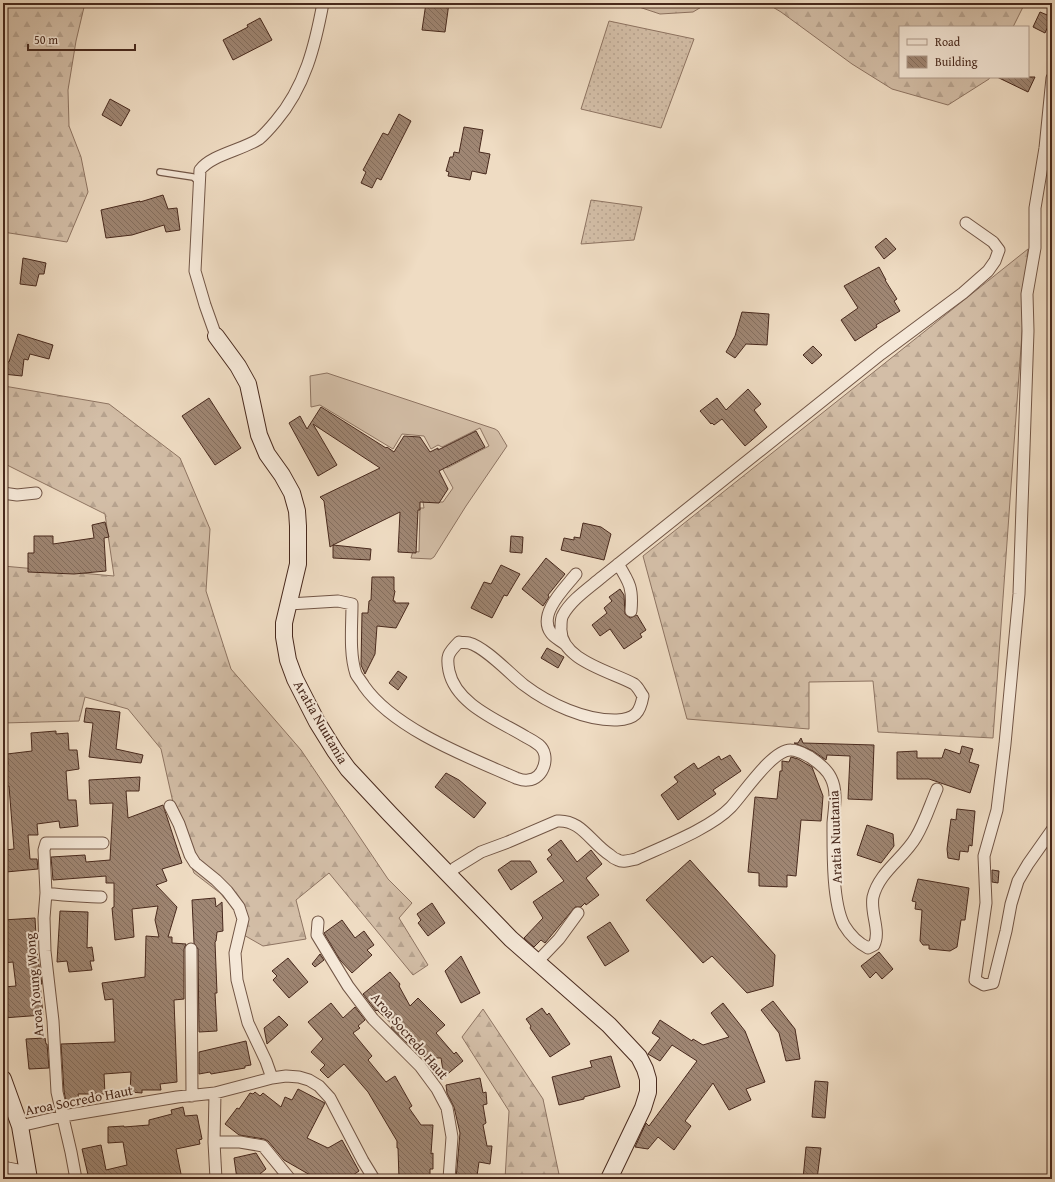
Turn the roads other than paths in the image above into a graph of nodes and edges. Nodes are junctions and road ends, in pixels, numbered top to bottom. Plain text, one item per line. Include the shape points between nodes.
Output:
1 (323, 3) edge
2 (1052, 78) edge
3 (160, 172) dead end
4 (199, 182) junction
5 (966, 223) dead end
6 (216, 336) joint
7 (3, 493) edge
8 (36, 493) dead end
9 (618, 564) junction
10 (576, 574) dead end
11 (289, 604) junction
12 (632, 611) dead end
13 (566, 645) junction
14 (937, 789) dead end
15 (170, 806) dead end
16 (1052, 830) edge
17 (103, 843) dead end
18 (448, 875) junction
19 (46, 893) junction
20 (101, 897) dead end
21 (578, 913) dead end
22 (318, 922) dead end
23 (191, 948) dead end
24 (538, 962) junction
25 (272, 1078) junction
26 (3, 1079) edge
27 (215, 1093) junction
28 (192, 1096) junction
29 (63, 1116) junction
30 (20, 1126) junction
31 (214, 1142) junction
32 (3, 1167) edge
33 (28, 1176) edge
34 (76, 1179) edge
35 (216, 1179) edge
36 (290, 1179) edge
37 (374, 1179) edge
38 (449, 1179) edge
39 (609, 1179) edge

1 - 4 street via 313,52 293,98 269,130 259,138 204,165 200,170
2 - 16 street via 1045,148 1035,208 1035,248 1028,294 1019,594 1012,679 997,810 984,856 986,903 975,980 984,985 993,983 1010,904 1018,882
3 - 4 lane via 193,177
4 - 6 street via 195,271
5 - 9 street via 994,242 999,250 988,271
6 - 11 street, Aratia Nuutania via 248,384 259,435 267,454 292,493 297,511 298,564
7 - 8 street
9 - 12 street via 631,587
9 - 13 street via 573,602 562,616 561,632
10 - 13 street via 550,609 548,617 551,633
11 - 13 street via 338,601 352,604 353,658 356,675 371,696 394,716 432,738 516,778 527,780 536,778 543,771 546,759 540,746 479,710 458,693 450,676 447,661 450,652 460,642 469,643 484,651 526,686 553,704 608,720 626,719 635,715 641,707 643,696 635,685 588,664
11 - 18 street, Aratia Nuutania via 284,623 286,652 295,679 317,722 348,769
14 - 18 street, Aratia Nuutania via 917,836 879,884 873,902 877,939 874,945 868,948 858,943 844,925 839,907 834,860 835,791 831,778 824,767 796,750 787,749 766,764 721,816 636,859 618,860 596,844 578,824 557,820 481,852
15 - 25 street via 195,863 227,891 244,919 235,953 237,980 248,1024
17 - 19 street, Aroa Young Wong via 46,843
18 - 24 street, Aratia Nuutania via 511,939
19 - 20 street
19 - 29 street, Aroa Young Wong via 45,951 53,1021 57,1092
21 - 24 street
22 - 38 street, Aroa Socredo Haut via 317,935 348,986 373,1019 420,1066 447,1108 452,1137
23 - 28 street
24 - 39 street, Aratia Nuutania via 609,1025 639,1057 645,1069 648,1092 643,1108
25 - 27 street, Aroa Socredo Haut
25 - 37 street, Aroa Socredo Haut via 299,1077 319,1086 330,1098
26 - 30 street
27 - 28 street, Aroa Socredo Haut
27 - 31 street
28 - 29 street, Aroa Socredo Haut
29 - 30 street, Aroa Socredo Haut
29 - 34 street, Aroa Young Wong
30 - 33 street
31 - 35 street
31 - 36 street via 240,1142 263,1146
32 - 33 street

